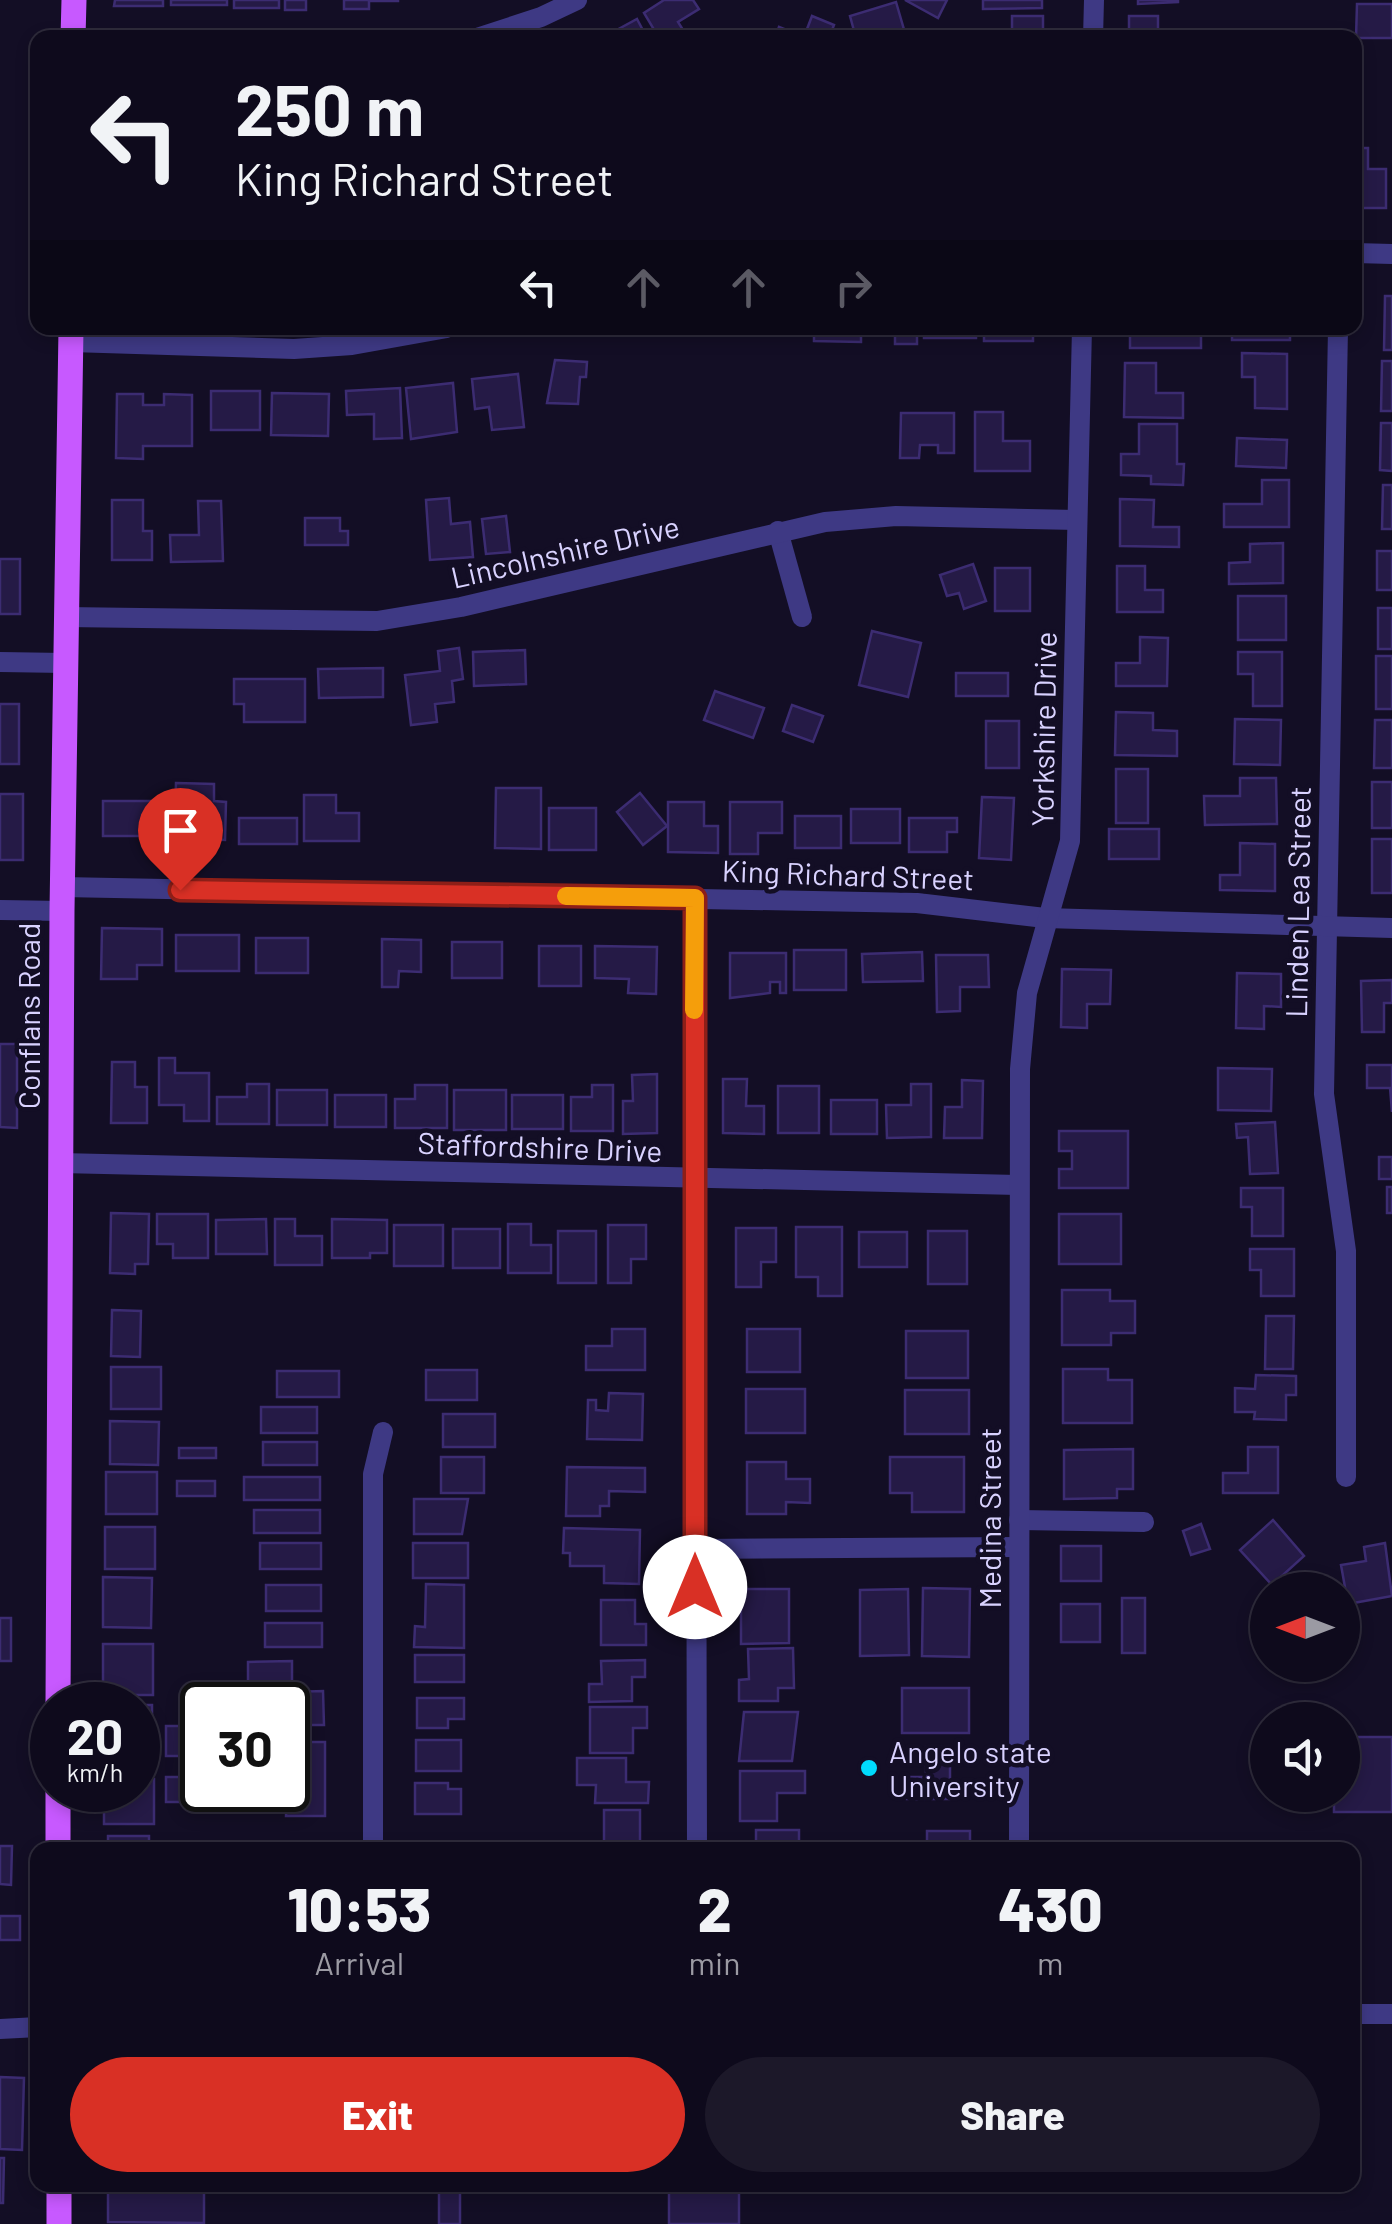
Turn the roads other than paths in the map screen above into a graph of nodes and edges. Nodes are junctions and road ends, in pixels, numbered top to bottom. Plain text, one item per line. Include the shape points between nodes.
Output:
1 (74, 0) edge
2 (577, 0) edge
3 (1094, 0) edge
4 (73, 30) edge
5 (501, 30) edge
6 (1092, 30) edge
7 (1362, 253) edge
8 (1392, 254) edge
9 (71, 335) edge
10 (407, 335) edge
11 (1082, 335) edge
12 (1338, 335) edge
13 (1076, 520) junction
14 (778, 531) junction
15 (65, 617) junction
16 (802, 618) dead end
17 (0, 662) edge
18 (65, 662) junction
19 (695, 898) junction
20 (62, 899) junction
21 (0, 910) edge
22 (1045, 918) junction
23 (1327, 926) junction
24 (1392, 928) edge
25 (60, 1164) junction
26 (694, 1181) junction
27 (1018, 1185) junction
28 (382, 1432) dead end
29 (1346, 1477) dead end
30 (1019, 1520) junction
31 (1144, 1522) dead end
32 (1019, 1546) junction
33 (695, 1549) junction
34 (58, 1682) edge
35 (58, 1812) edge
36 (58, 1842) edge
37 (373, 1842) edge
38 (697, 1842) edge
39 (1018, 1842) edge
40 (1360, 2014) edge
41 (1392, 2014) edge
42 (30, 2027) edge
43 (0, 2029) edge
44 (59, 2192) edge
45 (59, 2224) edge

1 - 4 main road
2 - 5 street
3 - 6 street
7 - 8 street
9 - 10 street via 294,350
9 - 15 main road, Conflans Road
11 - 13 street, Yorkshire Drive
12 - 23 street, Linden Lea Street
13 - 14 street, Lincolnshire Drive via 896,516
13 - 22 street, Yorkshire Drive via 1070,841
14 - 15 street, Lincolnshire Drive via 460,607 377,620
14 - 16 street
15 - 18 main road, Conflans Road
17 - 18 street
18 - 20 main road, Conflans Road
19 - 20 street, King Richard Street
19 - 22 street, King Richard Street via 916,903
19 - 26 street
20 - 21 street, King Richard Street
20 - 25 main road, Conflans Road
22 - 23 street, King Richard Street
22 - 27 street, Yorkshire Drive via 1022,1035
23 - 24 street, King Richard Street
23 - 29 street, Linden Lea Street via 1324,1094 1346,1252
25 - 26 street, Staffordshire Drive
25 - 34 main road, Conflans Road
26 - 27 street, Staffordshire Drive
26 - 33 street
27 - 30 street, Medina Street
28 - 37 street via 373,1474
30 - 31 street
30 - 32 street, Medina Street
32 - 33 street
32 - 39 street, Medina Street
33 - 38 street
35 - 36 main road
40 - 41 street
42 - 43 street
44 - 45 main road

